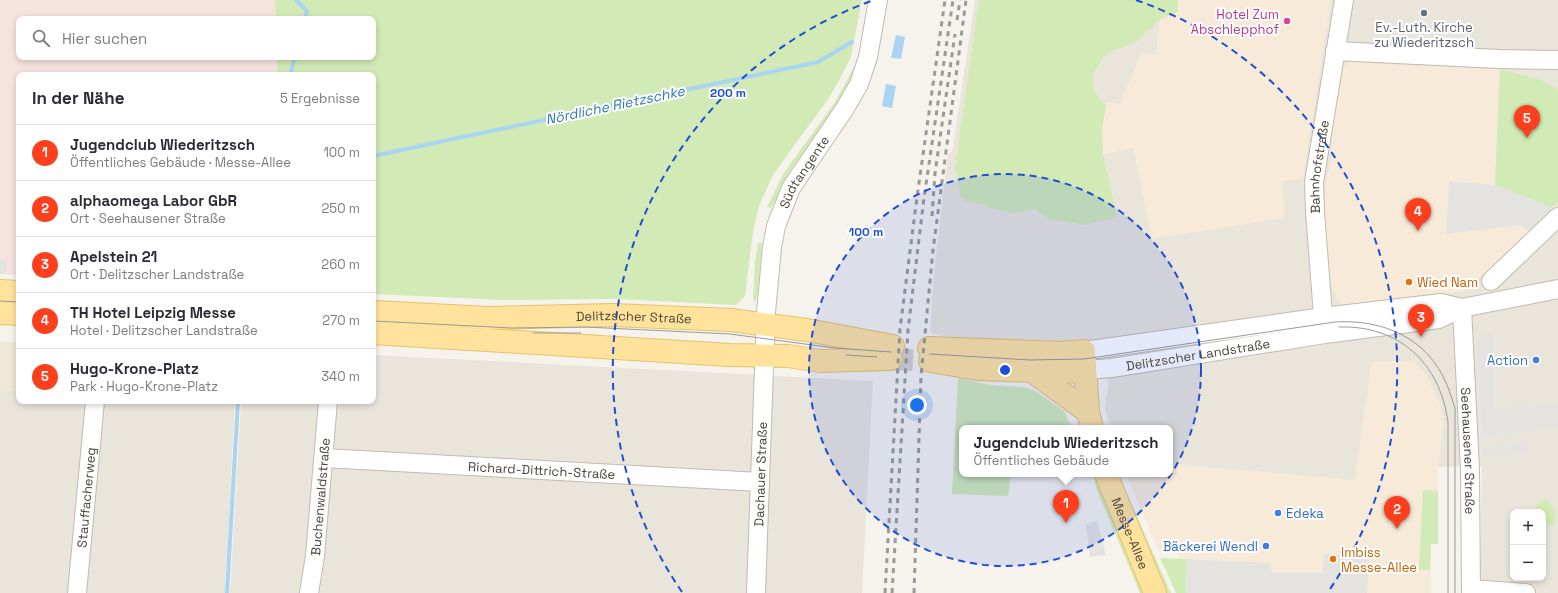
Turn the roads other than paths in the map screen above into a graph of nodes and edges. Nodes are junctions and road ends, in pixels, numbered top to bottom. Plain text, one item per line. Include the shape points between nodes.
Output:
1 (1344, 0) edge
2 (876, 8) edge
3 (1335, 51) junction
4 (1558, 62) edge
5 (1558, 217) edge
6 (1491, 281) dead end
7 (1558, 289) edge
8 (0, 291) edge
9 (16, 292) edge
10 (1462, 308) junction
11 (376, 312) edge
12 (0, 313) edge
13 (16, 314) edge
14 (766, 324) junction
15 (1324, 326) junction
16 (376, 333) edge
17 (765, 354) junction
18 (1084, 361) junction
19 (1032, 372) junction
20 (95, 404) edge
21 (328, 404) edge
22 (1090, 420) edge
23 (324, 458) junction
24 (1107, 477) edge
25 (760, 482) junction
26 (1471, 591) edge
27 (77, 593) edge
28 (309, 593) edge
29 (756, 593) edge
30 (1155, 593) edge
31 (1526, 593) edge

1 - 3 street, Bahnhofstraße
2 - 14 street, Südtangente via 864,70 852,98 800,174 782,206 772,247
3 - 4 street
3 - 15 street, Bahnhofstraße via 1314,182
5 - 6 street
7 - 10 street, Delitzscher Landstraße
8 - 9 main road
10 - 15 street, Delitzscher Landstraße via 1441,303
10 - 26 street, Seehausener Straße via 1470,470
11 - 14 main road, Delitzscher Straße via 488,318 613,315
12 - 13 main road
14 - 17 street, Südtangente
14 - 17 main road, Delitzscher Straße via 892,352 821,361
15 - 18 street, Delitzscher Landstraße
16 - 17 main road, Delitzscher Straße via 729,355
17 - 25 street, Dachauer Straße
18 - 19 main road, Delitzscher Landstraße
18 - 19 main road, Delitzscher Landstraße via 1061,353 930,354 978,369
18 - 22 main road
19 - 22 main road
20 - 27 street, Stauffacherweg
21 - 23 street, Buchenwaldstraße
23 - 25 street, Richard-Dittrich-Straße
23 - 28 street, Buchenwaldstraße
24 - 30 main road, Messe-Allee
25 - 29 street, Dachauer Straße
26 - 31 street

